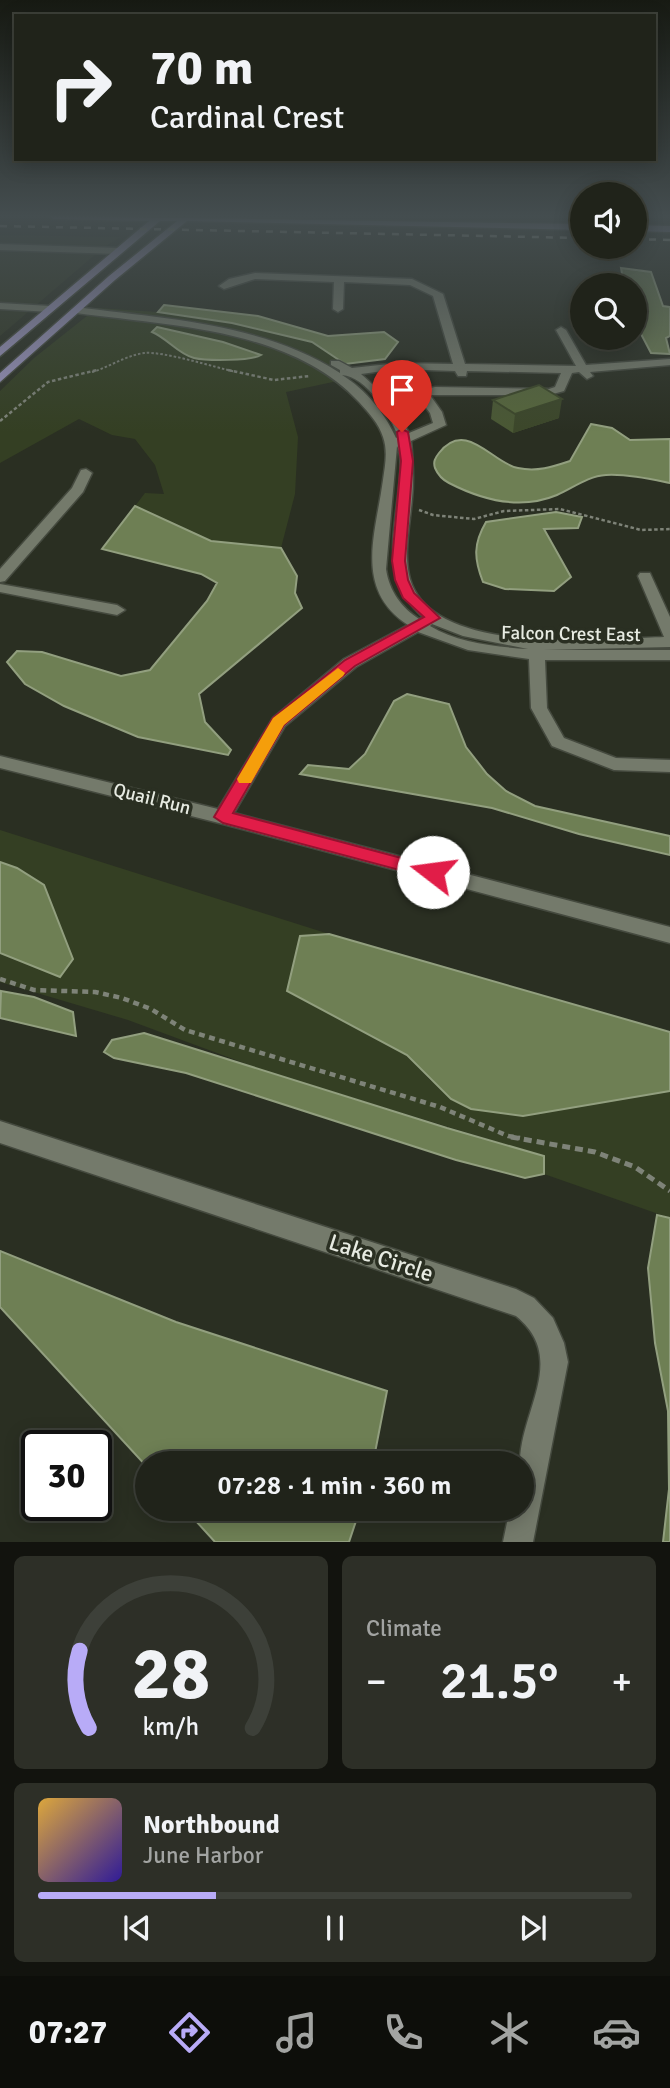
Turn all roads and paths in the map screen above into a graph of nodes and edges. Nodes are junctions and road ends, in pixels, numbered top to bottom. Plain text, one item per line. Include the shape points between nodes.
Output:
1 (75, 288) edge
2 (102, 288) edge
3 (339, 288) edge
4 (425, 288) edge
5 (0, 306) edge
6 (80, 307) junction
7 (50, 309) junction
8 (338, 309) dead end
9 (224, 330) junction
10 (561, 330) dead end
11 (0, 353) edge
12 (670, 362) edge
13 (670, 369) edge
14 (462, 371) junction
15 (586, 373) junction
16 (567, 374) junction
17 (344, 375) junction
18 (0, 379) edge
19 (0, 421) edge
20 (398, 442) junction
21 (86, 473) dead end
22 (404, 498) junction
23 (670, 529) edge
24 (382, 530) junction
25 (401, 530) junction
26 (645, 576) dead end
27 (0, 578) edge
28 (0, 588) edge
29 (117, 610) dead end
30 (433, 618) junction
31 (417, 626) junction
32 (670, 635) edge
33 (670, 642) edge
34 (537, 649) junction
35 (670, 655) edge
36 (0, 762) edge
37 (670, 766) edge
38 (223, 817) junction
39 (670, 935) edge
40 (0, 979) edge
41 (0, 1132) edge
42 (670, 1191) edge
43 (517, 1542) edge

1 - 7 main road
2 - 6 main road
3 - 8 street
4 - 14 street via 438,294
5 - 7 street
6 - 9 street, Falcon Crest East
6 - 18 main road
7 - 11 main road
9 - 17 street, Falcon Crest East
9 - 17 street, Falcon Crest East via 285,341
10 - 15 street
12 - 15 street
13 - 15 street
14 - 16 street
14 - 17 street
15 - 16 street
16 - 20 street via 561,389 549,392 426,392 423,396 440,425
17 - 19 path via 274,380 145,353 48,382
17 - 20 street, Falcon Crest East
20 - 22 street, Falcon Crest East via 407,461
20 - 24 street, Falcon Crest East
21 - 27 street via 78,489
22 - 23 path via 426,514 441,516 479,519 549,508 641,530
22 - 25 street, Falcon Crest East
24 - 25 street
24 - 31 street, Falcon Crest East via 382,586 389,600
25 - 30 street, Falcon Crest East via 402,580 408,595
26 - 32 street
28 - 29 street
30 - 31 street
30 - 34 street, Falcon Crest East via 466,632
31 - 34 street, Falcon Crest East via 485,651
31 - 38 street via 350,663 278,722
33 - 34 street, Falcon Crest East
34 - 35 street, Falcon Crest East
34 - 37 street via 539,709 558,742 614,764
36 - 38 street, Quail Run
38 - 39 street, Quail Run
40 - 42 path via 34,989 122,998 185,1030 440,1107 508,1136 594,1153 635,1167
41 - 43 street, Lake Circle via 532,1310 553,1343 555,1362

